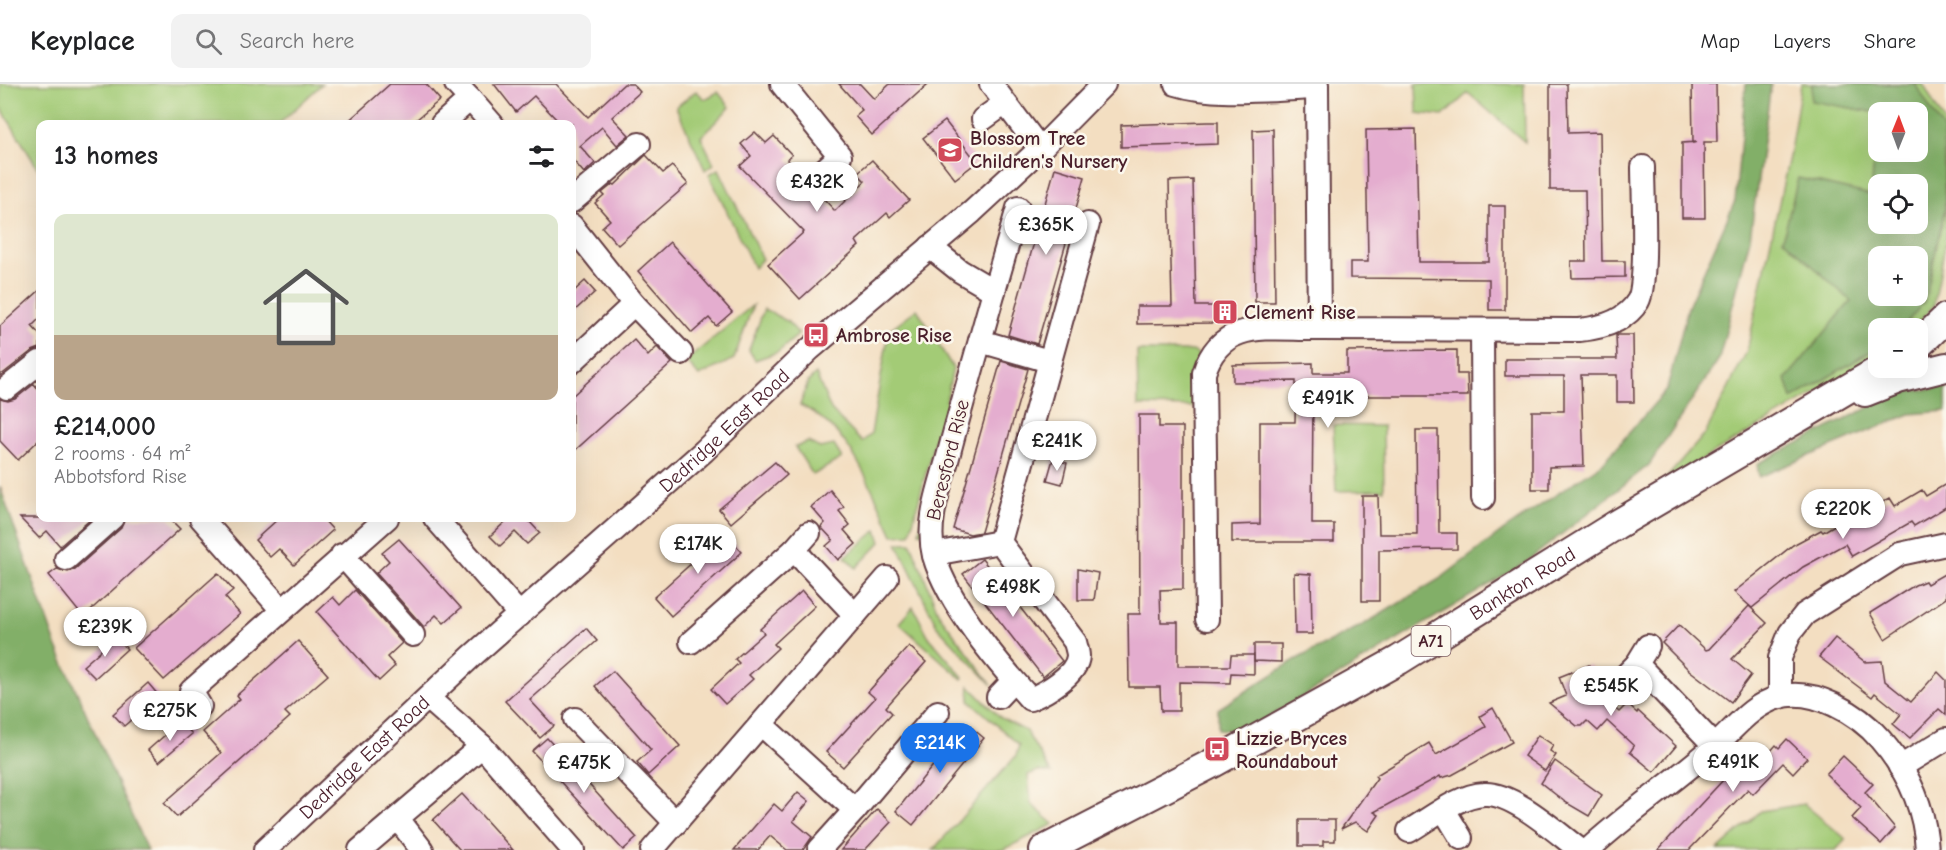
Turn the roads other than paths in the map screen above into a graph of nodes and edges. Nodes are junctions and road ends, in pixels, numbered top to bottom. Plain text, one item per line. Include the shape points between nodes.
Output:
1 (782, 84) edge
2 (991, 84) edge
3 (1104, 84) edge
4 (1176, 84) edge
5 (1317, 86) edge
6 (463, 92) edge
7 (1004, 104) junction
8 (983, 119) dead end
9 (445, 120) edge
10 (488, 120) edge
11 (639, 144) dead end
12 (1040, 149) junction
13 (1643, 167) dead end
14 (824, 170) dead end
15 (576, 198) edge
16 (1018, 208) dead end
17 (1088, 224) dead end
18 (576, 231) edge
19 (930, 247) junction
20 (994, 291) junction
21 (634, 304) junction
22 (1946, 318) edge
23 (1318, 329) junction
24 (1482, 330) junction
25 (1928, 335) edge
26 (980, 341) junction
27 (681, 353) dead end
28 (576, 358) edge
29 (1049, 361) junction
30 (36, 365) edge
31 (1946, 367) edge
32 (1868, 377) edge
33 (7, 388) dead end
34 (1807, 414) junction
35 (1483, 498) dead end
36 (108, 522) edge
37 (205, 522) edge
38 (382, 522) edge
39 (439, 522) edge
40 (1000, 542) junction
41 (1946, 544) edge
42 (934, 554) junction
43 (342, 555) junction
44 (66, 559) dead end
45 (887, 578) dead end
46 (281, 609) junction
47 (520, 615) junction
48 (855, 615) junction
49 (1207, 619) dead end
50 (413, 635) dead end
51 (691, 642) dead end
52 (1636, 662) dead end
53 (1013, 681) junction
54 (998, 697) dead end
55 (1780, 697) junction
56 (428, 698) junction
57 (200, 706) dead end
58 (938, 712) dead end
59 (575, 718) dead end
60 (761, 724) junction
61 (1946, 739) edge
62 (482, 746) junction
63 (1715, 746) junction
64 (1900, 767) junction
65 (855, 810) junction
66 (1444, 810) junction
67 (398, 819) junction
68 (676, 823) junction
69 (1409, 831) dead end
70 (1461, 838) dead end
71 (265, 850) edge
72 (360, 850) edge
73 (422, 850) edge
74 (573, 850) edge
75 (652, 850) edge
76 (819, 850) edge
77 (1044, 850) edge
78 (1580, 850) edge
79 (1588, 850) edge
80 (1927, 850) edge

1 - 14 street via 840,156
2 - 7 street
3 - 12 street, Dedridge East Road
4 - 5 street via 1203,89
5 - 23 street
6 - 9 street
6 - 10 street
7 - 8 street
7 - 12 street
11 - 15 street
12 - 19 street, Dedridge East Road
13 - 24 street via 1639,300 1624,317 1596,329
16 - 20 street, Beresford Rise
17 - 29 street
18 - 21 street
19 - 20 street
19 - 47 street, Dedridge East Road via 810,349 704,451
20 - 26 street, Beresford Rise
21 - 27 street
21 - 28 street
22 - 25 main road
23 - 24 street
23 - 49 street via 1241,332 1224,339 1210,355 1204,373
24 - 35 street
26 - 29 street
26 - 42 street, Beresford Rise via 936,501 931,532
29 - 40 street
30 - 33 street
31 - 34 main road, Bankton Road / A71 via 1898,379
32 - 34 main road, Bankton Road / A71
34 - 77 main road, Bankton Road / A71 via 1616,525 1399,660 1213,763
36 - 44 street
37 - 46 street
38 - 43 street
39 - 47 street
40 - 42 street
40 - 53 street, Beresford Rise via 1076,642 1078,657 1074,669 1030,699
41 - 55 street via 1900,554 1805,614 1790,633 1780,658
42 - 53 street, Beresford Rise via 954,601
43 - 46 street
43 - 50 street
45 - 48 street
46 - 57 street via 191,691
47 - 56 street, Dedridge East Road
48 - 51 street via 802,541
48 - 60 street
52 - 63 street
53 - 54 street
55 - 63 street via 1751,710
55 - 64 street via 1802,696 1826,703 1866,723
56 - 62 street
56 - 71 street, Dedridge East Road
58 - 65 street
59 - 68 street
60 - 65 street
60 - 68 street
61 - 64 street
62 - 67 street
62 - 74 street
63 - 79 street
64 - 80 street via 1912,786
65 - 76 street
66 - 69 street
66 - 70 street
66 - 78 street via 1470,797 1500,795
67 - 72 street
67 - 73 street
68 - 75 street

